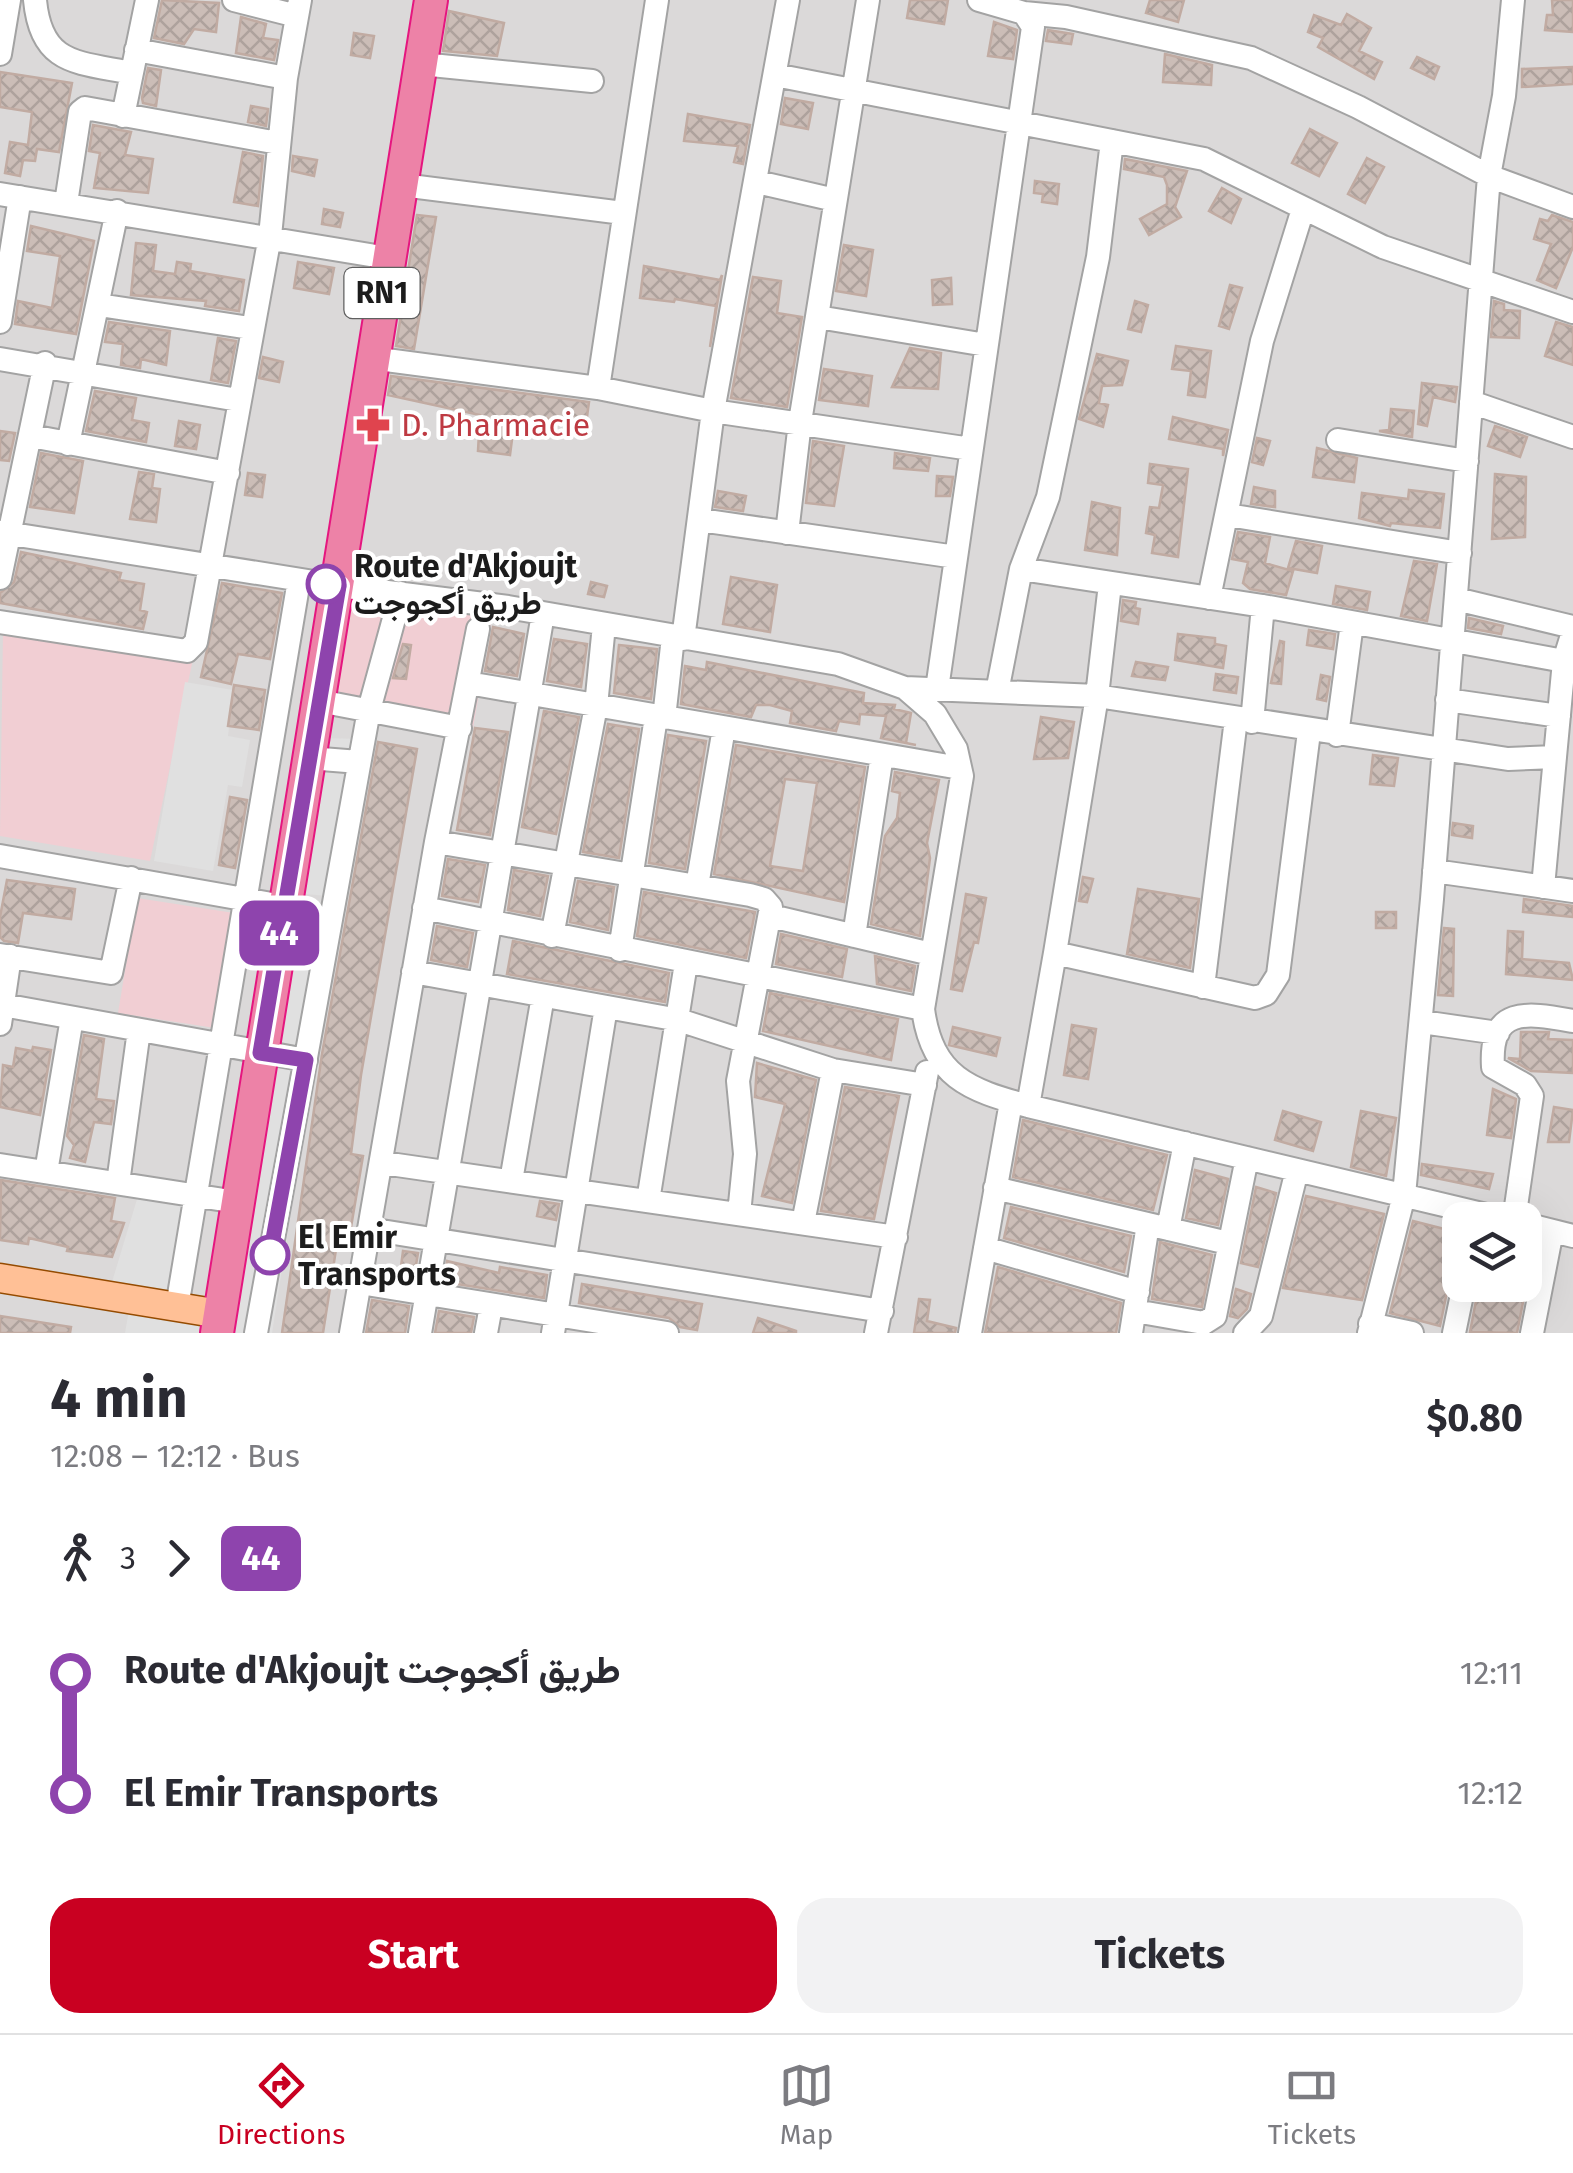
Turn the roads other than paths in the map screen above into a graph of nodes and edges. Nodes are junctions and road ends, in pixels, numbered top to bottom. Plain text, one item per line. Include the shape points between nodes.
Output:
1 (8, 0) edge
2 (35, 0) edge
3 (147, 0) edge
4 (234, 0) edge
5 (431, 0) edge
6 (657, 0) edge
7 (788, 0) edge
8 (868, 0) edge
9 (978, 0) edge
10 (1514, 0) edge
11 (299, 8) edge
12 (1024, 12) junction
13 (2, 25) edge
14 (0, 54) edge
15 (134, 61) junction
16 (421, 64) junction
17 (774, 75) junction
18 (286, 78) junction
19 (592, 81) dead end
20 (854, 94) junction
21 (123, 116) junction
22 (1017, 124) junction
23 (1112, 142) junction
24 (278, 143) junction
25 (1489, 176) junction
26 (758, 182) junction
27 (402, 185) junction
28 (10, 196) edge
29 (835, 200) junction
30 (66, 202) junction
31 (1573, 207) edge
32 (1303, 209) junction
33 (117, 211) junction
34 (622, 213) junction
35 (270, 236) junction
36 (388, 258) junction
37 (1480, 278) junction
38 (2, 292) edge
39 (98, 305) junction
40 (1573, 312) edge
41 (818, 317) junction
42 (0, 322) edge
43 (250, 328) junction
44 (986, 345) junction
45 (0, 358) edge
46 (372, 358) junction
47 (45, 363) junction
48 (87, 371) junction
49 (598, 388) junction
50 (238, 400) junction
51 (1471, 402) junction
52 (712, 410) junction
53 (800, 422) junction
54 (30, 436) junction
55 (1573, 437) edge
56 (1338, 440) dead end
57 (68, 444) junction
58 (971, 448) junction
59 (1466, 461) junction
60 (228, 473) junction
61 (1228, 515) junction
62 (700, 520) junction
63 (3, 533) edge
64 (788, 534) junction
65 (1460, 553) junction
66 (956, 557) junction
67 (209, 564) junction
68 (1021, 568) junction
69 (0, 578) edge
70 (299, 580) junction
71 (1110, 584) junction
72 (339, 586) junction
73 (401, 593) junction
74 (1209, 598) junction
75 (1456, 599) junction
76 (1264, 606) junction
77 (543, 614) junction
78 (0, 622) edge
79 (1352, 623) junction
80 (604, 624) junction
81 (478, 629) dead end
82 (1573, 629) edge
83 (678, 638) junction
84 (1453, 641) junction
85 (1564, 662) junction
86 (468, 682) junction
87 (905, 688) junction
88 (938, 689) junction
89 (997, 692) junction
90 (529, 695) junction
91 (1096, 696) junction
92 (1448, 700) junction
93 (319, 701) junction
94 (596, 706) junction
95 (369, 710) junction
96 (1559, 716) junction
97 (660, 717) junction
98 (1244, 721) junction
99 (460, 728) junction
100 (724, 728) junction
101 (1309, 732) junction
102 (1336, 735) junction
103 (1442, 750) junction
104 (882, 755) junction
105 (1555, 757) junction
106 (309, 758) junction
107 (359, 762) junction
108 (960, 768) junction
109 (436, 842) junction
110 (501, 853) junction
111 (0, 856) edge
112 (564, 864) junction
113 (1434, 871) junction
114 (630, 875) junction
115 (131, 878) junction
116 (696, 886) junction
117 (1544, 887) junction
118 (1573, 891) edge
119 (247, 899) junction
120 (283, 906) junction
121 (424, 908) junction
122 (771, 916) junction
123 (489, 924) junction
124 (552, 936) junction
125 (854, 936) junction
126 (620, 950) junction
127 (1055, 953) junction
128 (931, 954) junction
129 (5, 956) edge
130 (686, 963) junction
131 (413, 972) junction
132 (759, 978) junction
133 (480, 984) junction
134 (1203, 987) junction
135 (542, 996) junction
136 (606, 1007) junction
137 (923, 1009) junction
138 (1, 1015) edge
139 (72, 1018) junction
140 (679, 1020) junction
141 (1573, 1021) edge
142 (1422, 1022) junction
143 (139, 1030) junction
144 (1498, 1032) junction
145 (746, 1044) junction
146 (222, 1046) junction
147 (932, 1046) junction
148 (260, 1053) junction
149 (306, 1060) junction
150 (833, 1070) junction
151 (925, 1085) junction
152 (1019, 1104) junction
153 (1185, 1144) junction
154 (1247, 1158) junction
155 (383, 1163) junction
156 (0, 1165) edge
157 (1297, 1170) junction
158 (46, 1172) junction
159 (450, 1172) junction
160 (510, 1181) junction
161 (118, 1183) junction
162 (995, 1188) junction
163 (576, 1190) junction
164 (198, 1196) junction
165 (1404, 1196) junction
166 (648, 1201) junction
167 (237, 1202) junction
168 (1514, 1202) edge
169 (1442, 1207) edge
170 (738, 1214) junction
171 (802, 1223) junction
172 (1158, 1226) junction
173 (369, 1229) junction
174 (1563, 1234) edge
175 (896, 1237) junction
176 (435, 1240) junction
177 (1228, 1243) junction
178 (985, 1248) junction
179 (564, 1260) junction
180 (0, 1278) edge
181 (360, 1283) junction
182 (426, 1294) junction
183 (1460, 1302) edge
184 (490, 1306) junction
185 (177, 1307) junction
186 (1134, 1312) edge
187 (879, 1322) edge
188 (1204, 1323) junction
189 (218, 1324) edge
190 (554, 1324) edge
191 (620, 1329) edge
192 (1370, 1329) edge
193 (256, 1333) edge
194 (351, 1333) edge
195 (420, 1333) edge
196 (486, 1333) edge
197 (667, 1333) edge
198 (970, 1333) edge
199 (1244, 1333) edge
200 (1412, 1333) edge
201 (1454, 1333) edge
202 (1532, 1333) edge

1 - 13 street
2 - 15 street via 39,31 58,56
3 - 15 street
4 - 11 street
5 - 16 highway, RN1
6 - 34 street
7 - 17 street
8 - 20 street
9 - 12 street
10 - 25 street
11 - 18 street
12 - 22 street via 1033,27
12 - 25 street via 1251,58
13 - 14 street
15 - 18 street
15 - 21 street
16 - 19 street
16 - 27 highway, RN1
17 - 20 street
17 - 26 street
18 - 24 street
20 - 22 street
20 - 29 street
21 - 24 street
21 - 30 street via 80,112
22 - 23 street
22 - 44 street
23 - 32 street via 1204,159
23 - 68 street via 1091,294 1048,497
24 - 35 street
25 - 31 street
25 - 37 street
26 - 29 street
26 - 52 street
27 - 34 street
27 - 36 highway, RN1
28 - 30 street
28 - 38 street
29 - 41 street
30 - 33 street
32 - 37 street via 1399,254
32 - 61 street via 1262,341
33 - 35 street
33 - 39 street
34 - 49 street
35 - 36 street
35 - 43 street
36 - 46 highway, RN1
37 - 40 street
37 - 51 street
38 - 42 street
39 - 43 street
39 - 48 street
41 - 44 street
41 - 53 street
43 - 50 street
44 - 58 street
45 - 47 street
46 - 49 street
46 - 72 highway, RN1
47 - 48 street
47 - 54 street
48 - 50 street
48 - 57 street
49 - 52 street
50 - 60 street
51 - 55 street
51 - 59 street
52 - 53 street
52 - 62 street
53 - 58 street
53 - 64 street
54 - 57 street
54 - 63 street
56 - 59 street
57 - 60 street
58 - 66 street
59 - 65 street
60 - 67 street
61 - 65 street
61 - 74 street
62 - 64 street
62 - 83 street
63 - 67 street
63 - 69 street
64 - 66 street
65 - 75 street
66 - 88 street
67 - 70 street
67 - 78 street via 196,642 187,651
68 - 71 street
68 - 89 street
70 - 72 street
70 - 119 street
71 - 74 street
71 - 91 street
72 - 73 street
72 - 93 highway, RN1
73 - 77 street
73 - 95 street
74 - 76 street
75 - 82 street
75 - 84 street
76 - 79 street
76 - 98 street
77 - 80 street
77 - 90 street
79 - 84 street
79 - 102 street
80 - 83 street
80 - 94 street
81 - 86 street
82 - 85 street
83 - 87 street via 838,664
83 - 97 street
84 - 85 street
84 - 92 street
85 - 96 street
86 - 90 street
86 - 99 street
87 - 88 street
87 - 108 street via 936,714
88 - 89 street
89 - 91 street
90 - 94 street
90 - 110 street
91 - 98 street
91 - 127 street
92 - 96 street
92 - 103 street
93 - 95 street
93 - 106 highway, RN1
94 - 97 street
94 - 112 street
95 - 99 street
95 - 107 street
96 - 105 street
97 - 100 street
97 - 114 street
98 - 101 street
98 - 134 street
99 - 109 street
100 - 104 street
100 - 116 street
101 - 102 street
101 - 134 street via 1278,974 1266,994 1255,998
102 - 103 street
103 - 105 street
103 - 113 street
104 - 108 street
104 - 125 street
105 - 117 street
106 - 107 street
106 - 120 highway, RN1
107 - 149 street
108 - 128 street
109 - 110 street
109 - 121 street
110 - 112 street
110 - 123 street
111 - 115 street
112 - 114 street
112 - 124 street
113 - 117 street
113 - 142 street
114 - 116 street
114 - 126 street
115 - 119 street
115 - 129 street via 112,973
116 - 122 street via 764,899
117 - 118 street
119 - 120 street
119 - 146 street
120 - 148 highway, RN1
121 - 123 street
121 - 131 street
122 - 125 street
122 - 132 street
123 - 124 street
123 - 133 street
124 - 126 street
125 - 128 street
126 - 130 street
127 - 134 street
127 - 152 street
128 - 137 street
129 - 138 street
130 - 132 street
130 - 140 street
131 - 133 street
131 - 155 street
132 - 137 street
132 - 145 street
133 - 135 street
133 - 159 street
135 - 136 street
135 - 160 street
136 - 140 street
136 - 163 street
137 - 147 street
138 - 139 street
139 - 143 street
139 - 158 street
140 - 145 street
140 - 166 street
141 - 144 street via 1519,1014
142 - 144 street
142 - 165 street
143 - 146 street
143 - 161 street
144 - 168 street via 1493,1068 1526,1085 1532,1096
145 - 150 street
145 - 170 street via 738,1081 745,1154
146 - 148 street
146 - 164 street
147 - 151 street
147 - 152 street via 950,1074
148 - 149 street
148 - 167 highway, RN1
149 - 193 street
150 - 151 street
150 - 171 street
151 - 175 street
152 - 153 street
152 - 162 street
153 - 154 street
153 - 172 street
154 - 157 street
154 - 177 street
155 - 159 street
155 - 173 street
156 - 158 street
157 - 165 street
157 - 199 street via 1261,1316
158 - 161 street
159 - 160 street
159 - 176 street
160 - 163 street
161 - 164 street
162 - 172 street
162 - 178 street
163 - 166 street
163 - 179 street
164 - 167 street
164 - 185 street
165 - 169 street
165 - 192 street
166 - 170 street
167 - 189 highway, RN1
170 - 171 street
171 - 175 street
172 - 177 street
172 - 186 street
173 - 176 street
173 - 181 street
174 - 202 street
175 - 187 street
176 - 179 street
176 - 182 street
177 - 188 street via 1214,1316
178 - 186 street
178 - 198 street
179 - 187 street
179 - 190 street
180 - 185 main road
181 - 182 street
181 - 194 street
182 - 184 street
182 - 195 street
183 - 201 street
184 - 190 street
184 - 196 street
185 - 189 main road
186 - 188 street
188 - 199 street
190 - 191 street
191 - 197 street
192 - 200 street

